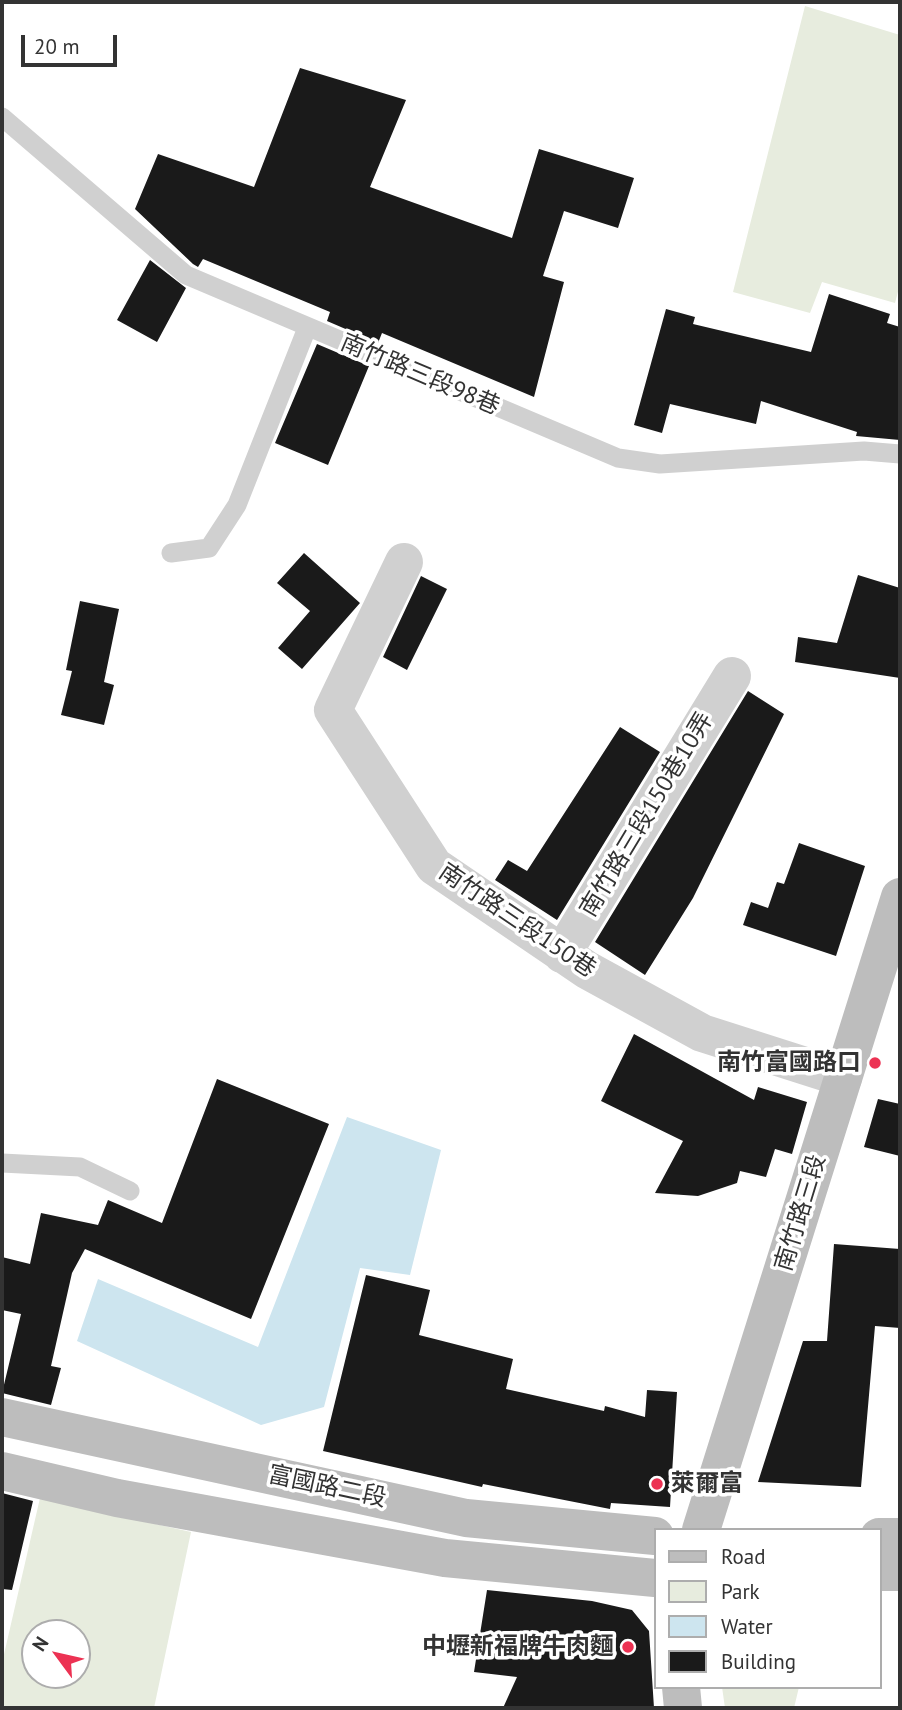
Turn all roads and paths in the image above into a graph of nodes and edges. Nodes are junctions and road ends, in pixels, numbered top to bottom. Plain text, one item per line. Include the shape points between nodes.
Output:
1 (2, 117) edge
2 (307, 328) junction
3 (900, 454) edge
4 (171, 553) dead end
5 (404, 562) dead end
6 (732, 676) dead end
7 (900, 897) edge
8 (562, 954) junction
9 (843, 1078) junction
10 (2, 1163) edge
11 (130, 1191) dead end
12 (2, 1417) edge
13 (2, 1471) edge
14 (702, 1528) edge
15 (654, 1536) edge
16 (900, 1536) edge
17 (881, 1537) edge
18 (900, 1572) edge
19 (881, 1573) edge
20 (654, 1578) edge
21 (681, 1689) edge
22 (683, 1708) edge

1 - 2 lane, 南竹路三段98巷 via 186,275
2 - 3 lane, 南竹路三段98巷 via 618,458 660,464 864,451
2 - 4 lane via 237,505 209,548
5 - 8 street, 南竹路三段150巷 via 333,710 434,866
6 - 8 street, 南竹路三段150巷10弄
7 - 9 street, 南竹路三段
8 - 9 street, 南竹路三段150巷 via 702,1033
9 - 14 street, 南竹路三段
10 - 11 lane via 80,1167
12 - 15 street, 富國路二段 via 466,1518
13 - 20 street, 富國路二段 via 117,1498 445,1558
16 - 17 street
18 - 19 street
21 - 22 street

